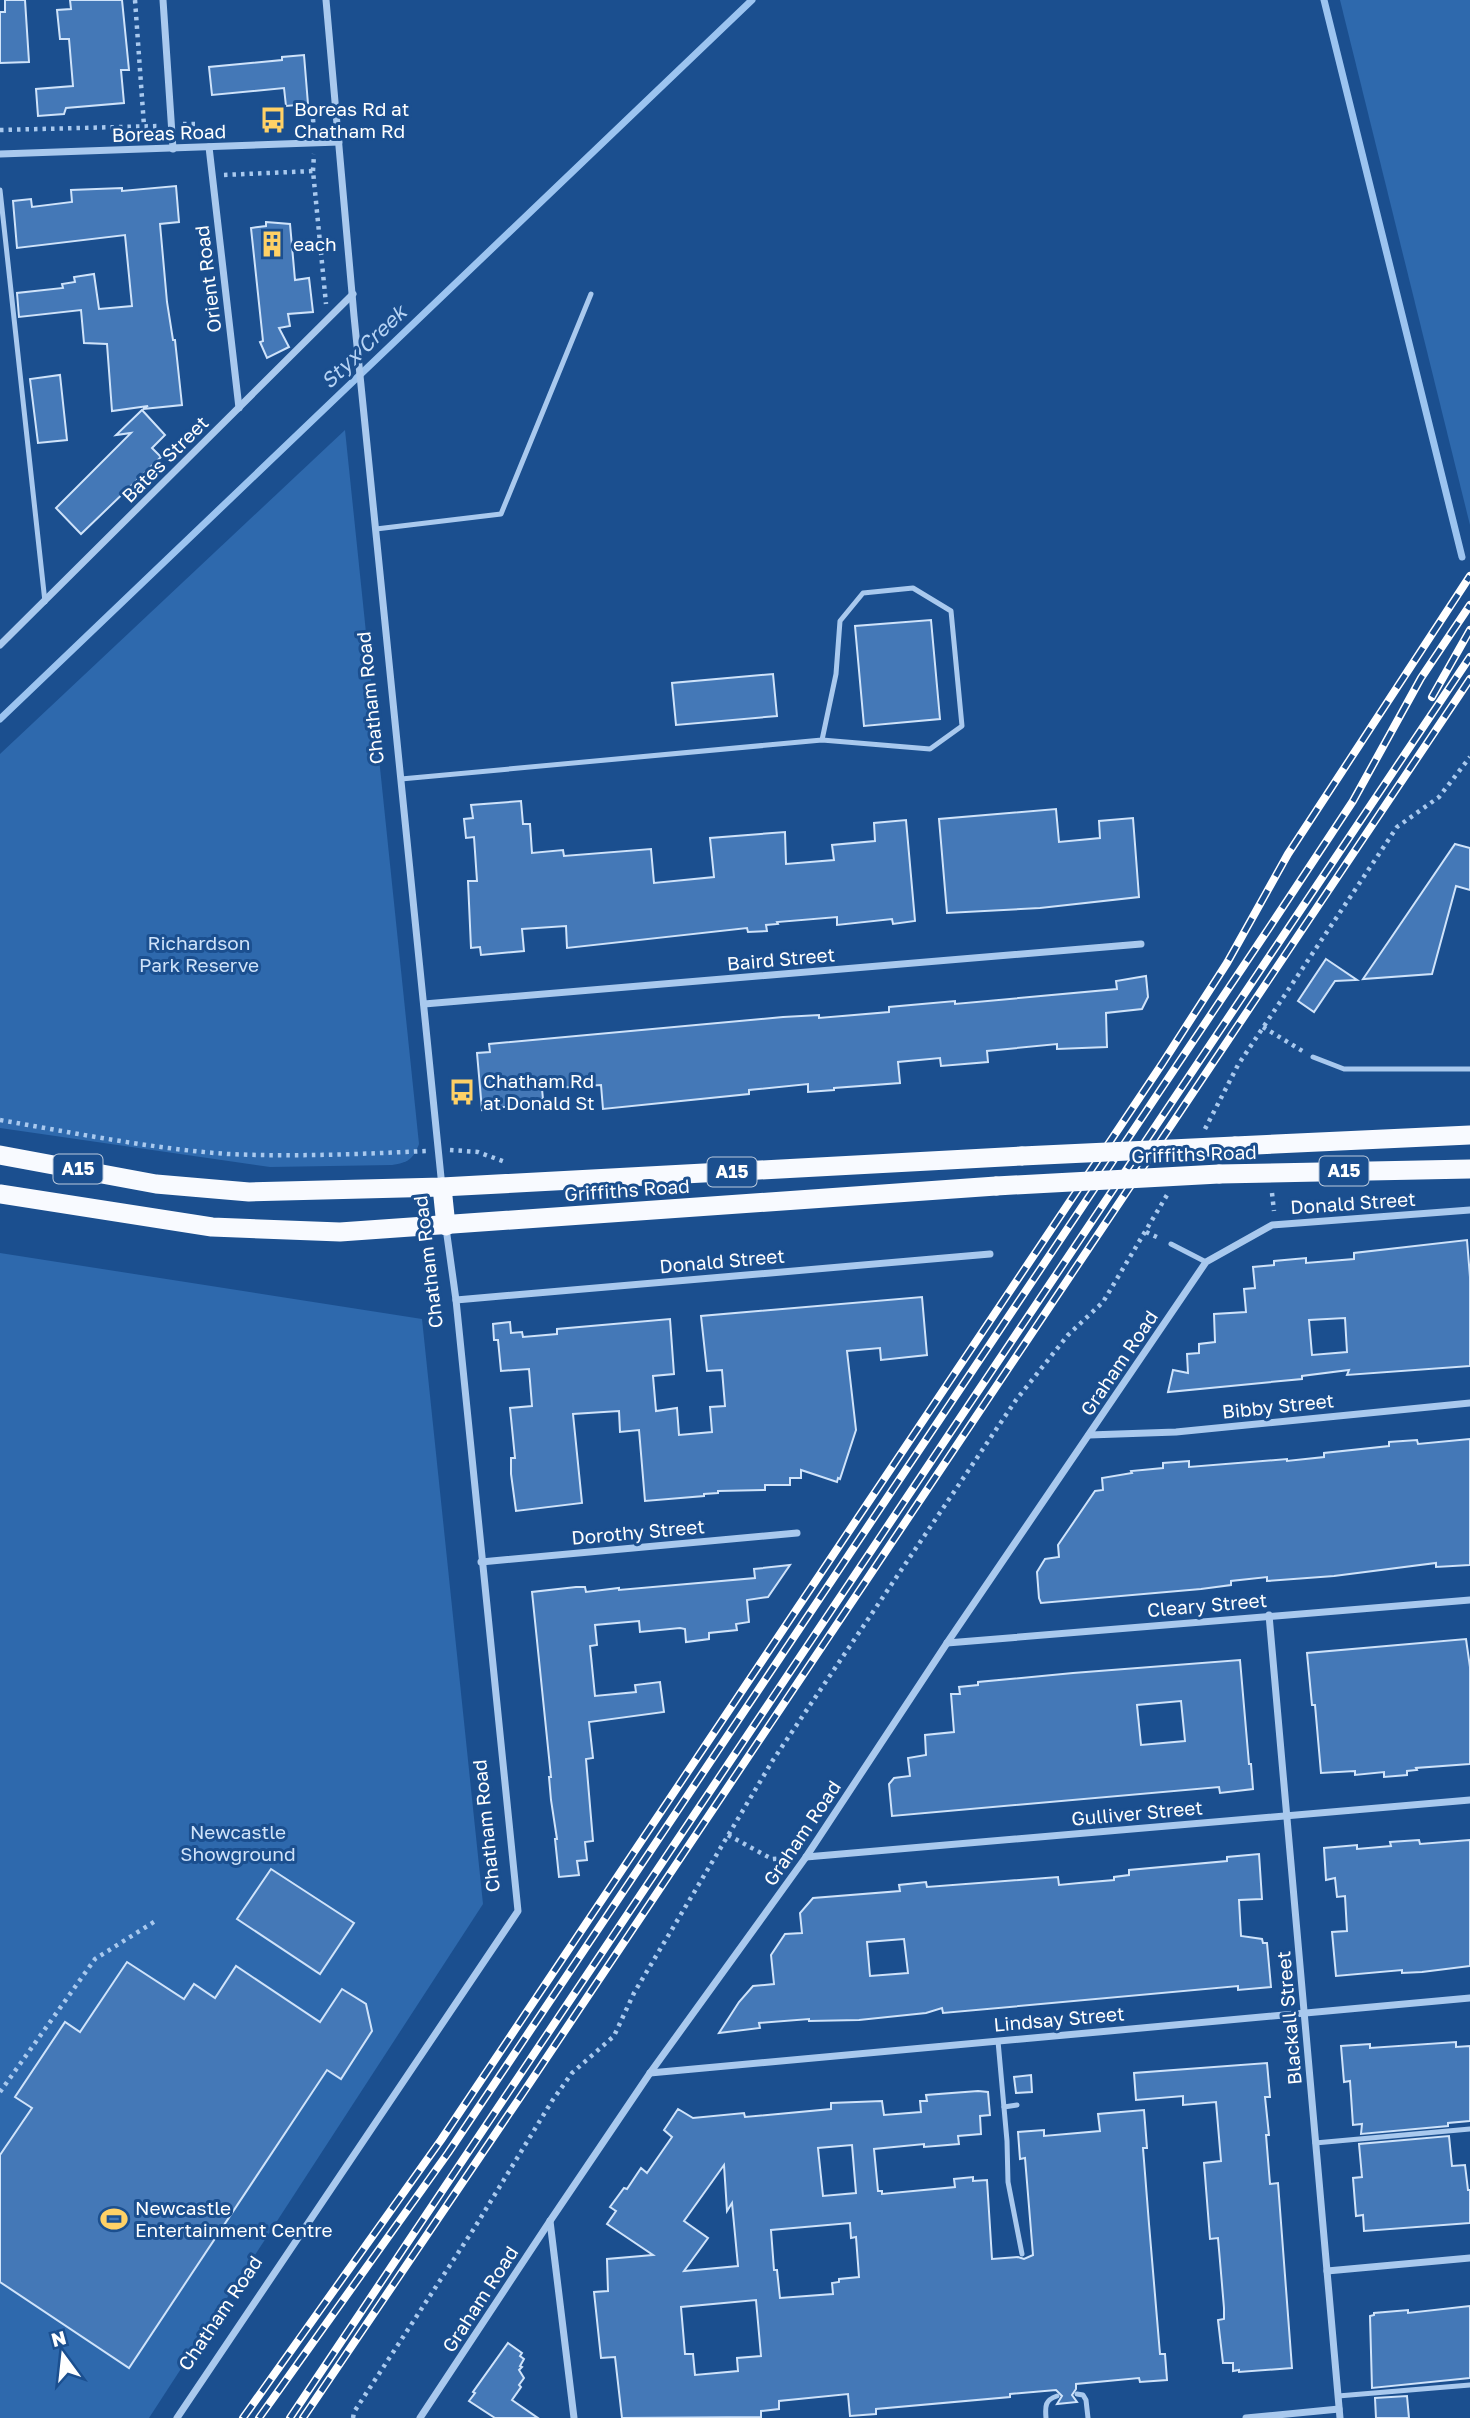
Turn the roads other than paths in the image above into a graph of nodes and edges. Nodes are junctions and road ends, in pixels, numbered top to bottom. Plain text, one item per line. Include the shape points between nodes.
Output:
1 (163, 0) edge
2 (326, 0) edge
3 (339, 142) junction
4 (208, 147) junction
5 (173, 149) junction
6 (0, 154) edge
7 (0, 190) edge
8 (591, 293) dead end
9 (353, 294) junction
10 (239, 408) junction
11 (376, 528) junction
12 (45, 602) junction
13 (0, 645) edge
14 (822, 740) junction
15 (401, 779) junction
16 (1141, 944) dead end
17 (424, 1004) junction
18 (1313, 1058) road end
19 (1470, 1069) edge
20 (1470, 1135) edge
21 (0, 1155) edge
22 (1470, 1169) edge
23 (442, 1187) junction
24 (0, 1194) edge
25 (1470, 1210) edge
26 (446, 1226) junction
27 (1171, 1244) dead end
28 (990, 1254) dead end
29 (1206, 1262) junction
30 (456, 1300) junction
31 (1470, 1403) edge
32 (1090, 1435) junction
33 (797, 1533) dead end
34 (481, 1562) junction
35 (1470, 1600) edge
36 (1269, 1615) junction
37 (947, 1643) junction
38 (1470, 1800) edge
39 (1286, 1816) junction
40 (806, 1857) junction
41 (1470, 1998) edge
42 (1304, 2012) junction
43 (998, 2041) junction
44 (650, 2073) junction
45 (1017, 2105) dead end
46 (1004, 2107) junction
47 (1470, 2129) edge
48 (1315, 2143) junction
49 (550, 2221) junction
50 (1022, 2254) dead end
51 (1470, 2258) edge
52 (1327, 2271) junction
53 (1470, 2385) edge
54 (1077, 2394) dead end
55 (1057, 2396) dead end
56 (1338, 2396) junction
57 (1339, 2409) junction
58 (177, 2418) edge
59 (420, 2418) edge
60 (574, 2418) edge
61 (1046, 2418) edge
62 (1088, 2418) edge
63 (1246, 2418) edge
64 (1340, 2418) edge

1 - 5 street
2 - 3 street, Chatham Road
3 - 4 street, Boreas Road
3 - 9 street, Chatham Road
4 - 5 street, Boreas Road
4 - 10 street, Orient Road
5 - 6 street, Boreas Road
7 - 12 lane
8 - 11 lane via 501,514
9 - 10 street, Bates Street
9 - 11 street, Chatham Road
10 - 12 street, Bates Street
11 - 15 street, Chatham Road
12 - 13 street, Bates Street
14 - 14 lane via 930,749 962,726 951,611 914,589 863,593 840,621 836,674
14 - 15 lane
15 - 17 street, Chatham Road
16 - 17 street, Baird Street
17 - 23 street, Chatham Road
18 - 19 lane via 1344,1069
20 - 23 highway, Griffiths Road / A15, bridge
21 - 23 highway, Griffiths Road / A15 via 156,1184 249,1192
22 - 26 highway, Griffiths Road / A15, bridge via 1219,1174 996,1186
23 - 26 highway, Chatham Road
24 - 26 highway, Griffiths Road / A15 via 212,1227 340,1232
25 - 29 street, Donald Street via 1272,1225
26 - 30 street, Chatham Road
27 - 29 lane
28 - 30 street, Donald Street
29 - 32 street, Graham Road
30 - 34 street, Chatham Road
31 - 32 street, Bibby Street via 1176,1432
32 - 37 street, Graham Road
33 - 34 street, Dorothy Street
34 - 58 street, Chatham Road via 519,1911
35 - 36 street, Cleary Street
36 - 37 street, Cleary Street
36 - 39 street, Blackall Street
37 - 40 street, Graham Road
38 - 39 street, Gulliver Street
39 - 40 street, Gulliver Street
39 - 42 street, Blackall Street
40 - 44 street, Graham Road
41 - 42 street, Lindsay Street
42 - 43 street, Lindsay Street
42 - 48 street, Blackall Street
43 - 44 street, Lindsay Street
43 - 46 lane
44 - 49 street, Graham Road
45 - 46 lane
46 - 50 lane via 1008,2182
47 - 48 lane
48 - 52 street, Blackall Street
49 - 59 street, Graham Road
49 - 60 street
51 - 52 street
52 - 56 street, Blackall Street
53 - 56 lane
54 - 62 lane via 1086,2400
55 - 61 lane via 1045,2404
56 - 57 street, Blackall Street
57 - 63 street
57 - 64 street, Blackall Street

